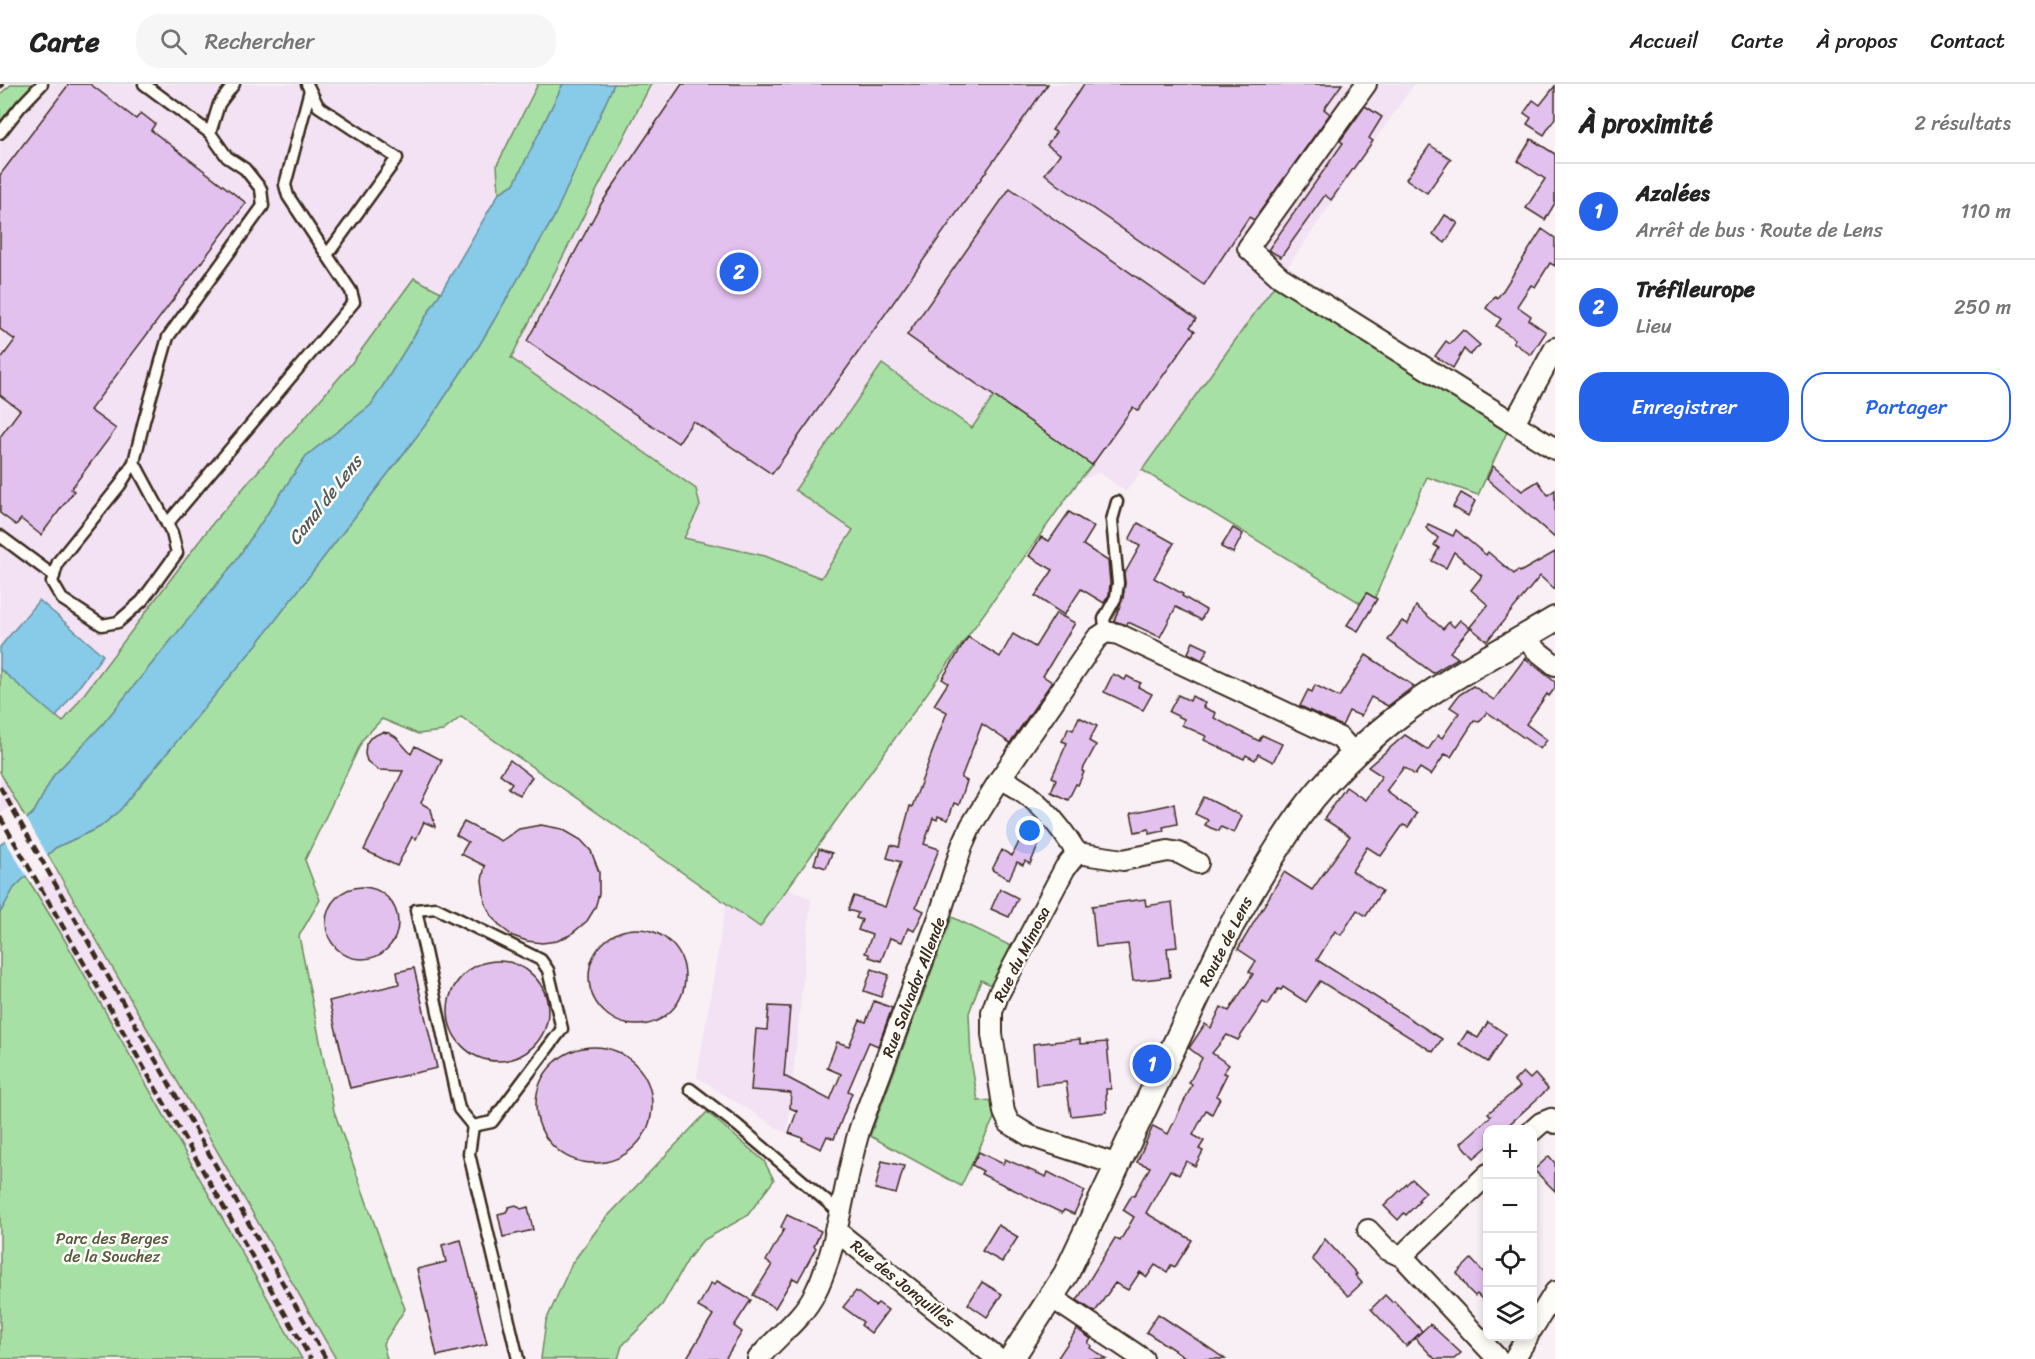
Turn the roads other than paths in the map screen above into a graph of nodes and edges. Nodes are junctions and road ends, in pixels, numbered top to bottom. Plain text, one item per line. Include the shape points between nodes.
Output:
1 (42, 84) edge
2 (144, 84) edge
3 (234, 84) edge
4 (1366, 84) edge
5 (308, 87) edge
6 (0, 133) edge
7 (210, 133) junction
8 (327, 255) junction
9 (1555, 348) edge
10 (1508, 419) junction
11 (1555, 449) edge
12 (134, 462) junction
13 (1117, 502) dead end
14 (167, 524) junction
15 (0, 536) edge
16 (54, 576) junction
17 (1555, 619) edge
18 (1106, 632) junction
19 (1524, 638) junction
20 (1555, 665) edge
21 (1355, 755) junction
22 (1000, 779) junction
23 (1077, 853) junction
24 (1198, 863) dead end
25 (690, 1089) dead end
26 (1555, 1123) edge
27 (473, 1126) junction
28 (1537, 1127) edge
29 (1118, 1165) junction
30 (1483, 1179) edge
31 (840, 1210) junction
32 (835, 1230) junction
33 (1368, 1230) dead end
34 (1403, 1257) junction
35 (1555, 1292) edge
36 (1051, 1297) junction
37 (1537, 1322) edge
38 (1525, 1341) edge
39 (518, 1359) edge
40 (758, 1359) edge
41 (998, 1359) edge
42 (1011, 1359) edge
43 (1143, 1359) edge
44 (1498, 1359) edge
45 (1514, 1359) edge

1 - 6 lane
2 - 7 lane
3 - 7 lane via 219,104
4 - 10 street via 1248,248 1280,277
5 - 8 lane via 285,185 288,196
5 - 8 lane via 318,106 397,158
7 - 12 lane via 227,157 261,189 263,206 168,337
8 - 14 lane via 354,302
9 - 10 street
10 - 11 street
12 - 14 lane
12 - 16 lane via 58,562
13 - 18 lane via 1112,520 1118,583 1116,597 1104,619
14 - 16 lane via 177,553 142,601 118,622 102,625 62,599 52,582
15 - 16 lane
17 - 19 street, Route de Lens
18 - 21 street via 1118,634 1340,738
18 - 22 street, Rue Salvador Allende via 1097,638
19 - 20 street
19 - 21 street, Route de Lens via 1433,692 1396,718
21 - 29 street, Route de Lens via 1300,814 1235,919
22 - 23 street via 1026,793 1061,829
22 - 31 street, Rue Salvador Allende via 962,846 860,1128
23 - 24 street via 1123,860 1168,851
23 - 29 street, Rue du Mimosa via 1065,868 998,995 992,1012 992,1034 1009,1124 1030,1136
25 - 31 lane
26 - 28 street via 1551,1119
27 - 27 lane via 459,1109 416,910 436,908 541,960 548,970 562,1029 492,1122
27 - 39 lane via 469,1154
29 - 36 street, Route de Lens
30 - 34 street
31 - 32 street, Rue Salvador Allende
32 - 40 street, Rue Salvador Allende via 815,1293
32 - 41 street, Rue des Jonquilles
33 - 34 street via 1386,1249
34 - 44 street
35 - 37 street
36 - 42 street, Route de Lens
36 - 43 street
38 - 45 street

